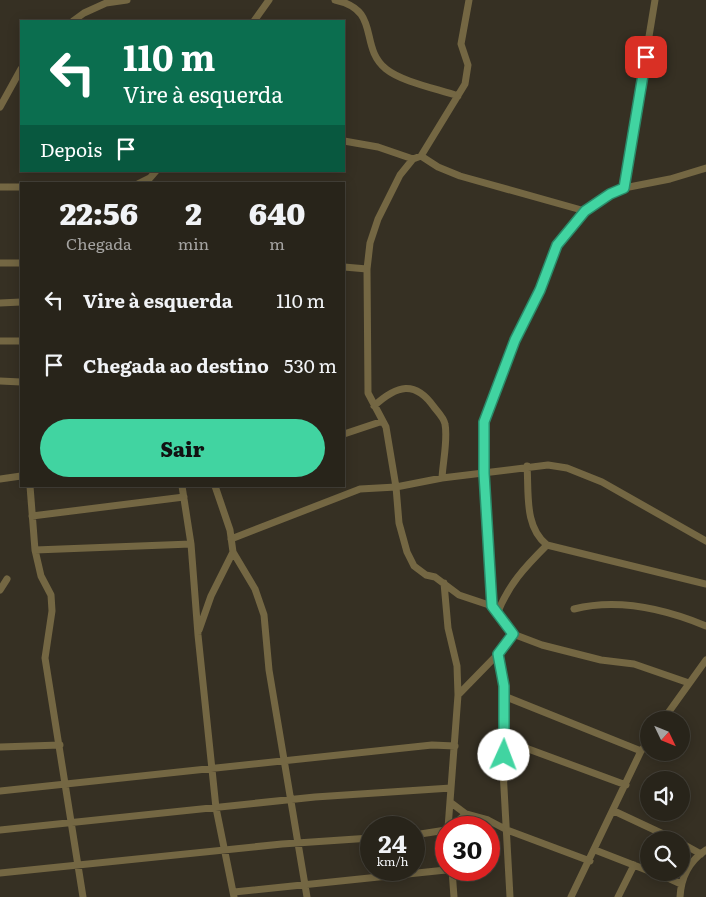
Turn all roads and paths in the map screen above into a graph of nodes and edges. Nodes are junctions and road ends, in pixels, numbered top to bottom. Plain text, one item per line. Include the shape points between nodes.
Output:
1 (127, 0) edge
2 (269, 0) edge
3 (335, 0) edge
4 (469, 0) edge
5 (655, 0) edge
6 (75, 20) edge
7 (255, 20) edge
8 (20, 71) edge
9 (458, 96) junction
10 (0, 107) edge
11 (345, 141) edge
12 (421, 156) junction
13 (412, 159) junction
14 (706, 168) edge
15 (155, 172) edge
16 (142, 182) edge
17 (0, 187) edge
18 (20, 187) edge
19 (624, 188) junction
20 (585, 211) junction
21 (20, 263) edge
22 (0, 264) edge
23 (345, 267) edge
24 (367, 269) junction
25 (20, 302) edge
26 (0, 303) edge
27 (0, 341) edge
28 (20, 341) edge
29 (0, 381) edge
30 (20, 382) edge
31 (374, 406) junction
32 (383, 421) junction
33 (345, 434) edge
34 (527, 466) junction
35 (484, 473) junction
36 (20, 476) edge
37 (442, 478) junction
38 (0, 479) edge
39 (30, 487) edge
40 (182, 487) edge
41 (215, 487) edge
42 (396, 487) junction
43 (184, 497) junction
44 (32, 516) junction
45 (231, 538) junction
46 (706, 541) edge
47 (191, 544) junction
48 (547, 545) junction
49 (35, 550) junction
50 (233, 552) junction
51 (7, 579) dead end
52 (444, 584) junction
53 (706, 584) edge
54 (0, 590) edge
55 (492, 606) junction
56 (574, 609) dead end
57 (497, 614) junction
58 (706, 626) edge
59 (198, 634) junction
60 (513, 634) junction
61 (498, 654) junction
62 (705, 663) edge
63 (689, 683) junction
64 (458, 695) junction
65 (504, 696) junction
66 (669, 711) edge
67 (504, 740) junction
68 (60, 745) junction
69 (455, 746) junction
70 (0, 747) edge
71 (640, 750) edge
72 (640, 755) edge
73 (282, 760) junction
74 (212, 767) junction
75 (64, 784) junction
76 (626, 785) junction
77 (451, 788) junction
78 (0, 791) edge
79 (289, 800) junction
80 (450, 802) junction
81 (216, 808) junction
82 (614, 811) junction
83 (466, 814) junction
84 (449, 816) edge
85 (464, 816) edge
86 (72, 823) junction
87 (0, 830) edge
88 (507, 830) junction
89 (657, 831) edge
90 (360, 839) edge
91 (296, 844) junction
92 (690, 847) edge
93 (224, 850) junction
94 (595, 850) junction
95 (703, 852) edge
96 (590, 860) junction
97 (78, 864) junction
98 (634, 865) junction
99 (640, 867) edge
100 (435, 871) edge
101 (0, 873) edge
102 (453, 881) edge
103 (674, 881) edge
104 (681, 884) junction
105 (304, 885) junction
106 (234, 894) edge
107 (83, 897) edge
108 (307, 897) edge
109 (454, 897) edge
110 (510, 897) edge
111 (571, 897) edge
112 (618, 897) edge
113 (680, 897) edge

1 - 6 street via 106,3
2 - 7 street
3 - 9 street via 358,9 367,24 370,43 386,69
4 - 9 street via 461,44 468,73
5 - 19 street
8 - 10 street
9 - 12 street
11 - 13 street via 378,147
12 - 13 street
12 - 20 street via 460,176
13 - 24 street via 400,175 378,219 370,243
14 - 19 street
15 - 16 street
17 - 18 street
19 - 20 street
20 - 35 street via 557,245 501,374 484,422
21 - 22 street
23 - 24 street
24 - 31 street via 368,393
25 - 26 street
27 - 28 street
29 - 30 street
31 - 32 street
31 - 37 street via 404,388 415,388 430,402 445,424
32 - 33 street
32 - 42 street
34 - 35 street
34 - 46 street via 567,468 602,482
34 - 48 street via 533,531
35 - 37 street
35 - 55 street
36 - 38 street
37 - 42 street
39 - 44 street
40 - 43 street
41 - 45 street
42 - 45 street via 360,489
42 - 52 street via 399,523 407,552 420,572
43 - 44 street
43 - 47 street
44 - 49 street
45 - 50 street
47 - 49 street
47 - 59 street
48 - 53 street
48 - 57 street via 519,573 507,590
49 - 68 street via 52,611 45,658
50 - 59 street via 211,596
50 - 73 street via 255,589 264,615
51 - 54 street
52 - 55 street via 459,595
52 - 64 street via 448,628 457,666
55 - 57 street
56 - 58 street via 600,605 657,609
57 - 60 street
59 - 74 street
60 - 61 street
60 - 63 street via 568,653 649,668
61 - 64 street
61 - 65 street
62 - 63 street
63 - 66 street
64 - 69 street
65 - 67 street
65 - 71 street
67 - 76 street
67 - 88 street
68 - 70 street
68 - 75 street
69 - 73 street via 432,745
69 - 77 street
72 - 76 street
73 - 74 street
73 - 79 street
74 - 75 street
74 - 81 street
75 - 78 street
75 - 86 street
76 - 82 street
77 - 79 street
77 - 80 street
79 - 81 street
79 - 91 street
80 - 83 street
80 - 84 street
81 - 86 street
81 - 93 street
82 - 89 street
82 - 94 street
83 - 85 street
83 - 88 street
86 - 87 street
86 - 97 street
88 - 96 street
88 - 110 street
90 - 91 street
91 - 93 street
91 - 105 street
92 - 95 street
93 - 97 street
93 - 106 street
94 - 96 street
94 - 98 street
95 - 104 street via 688,868
96 - 111 street
97 - 101 street
97 - 107 street
98 - 99 street
98 - 112 street
100 - 105 street
102 - 109 street
103 - 104 street
104 - 113 street
105 - 106 street
105 - 108 street

